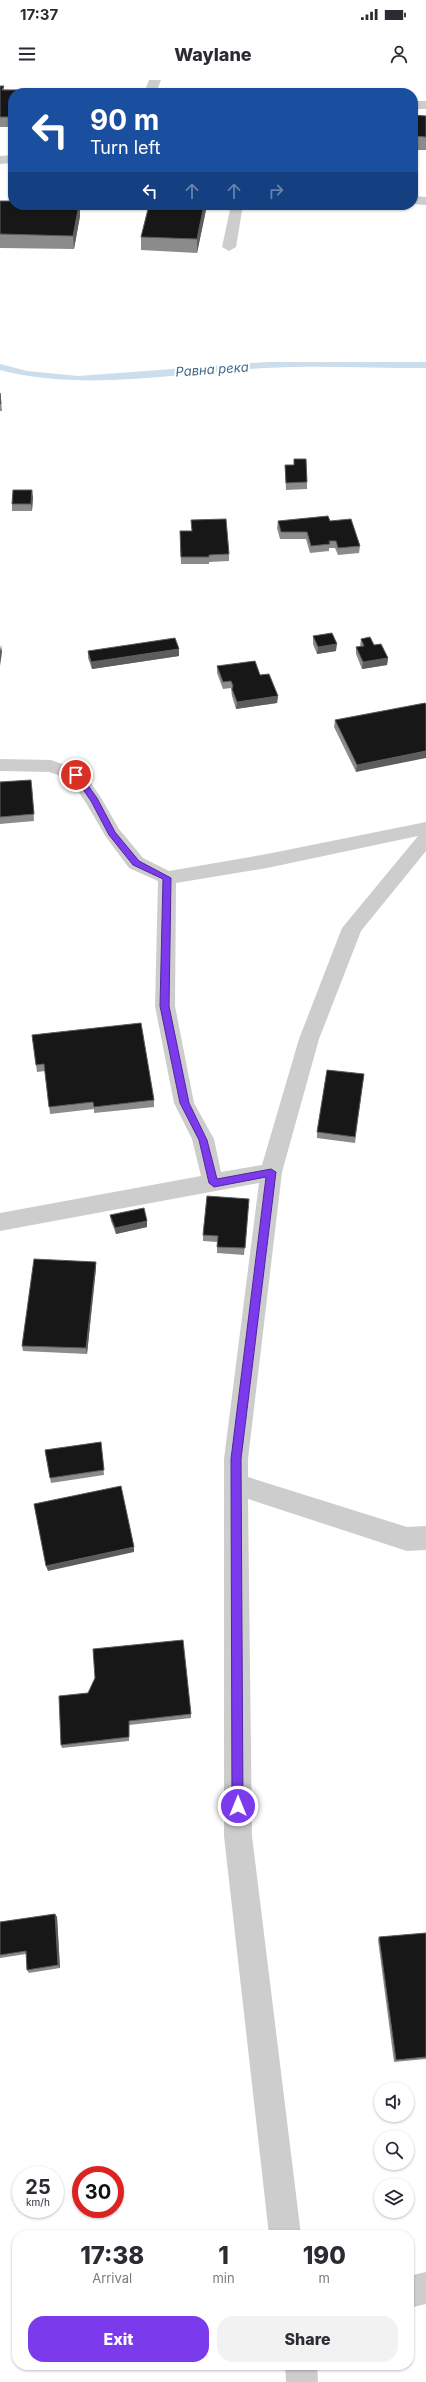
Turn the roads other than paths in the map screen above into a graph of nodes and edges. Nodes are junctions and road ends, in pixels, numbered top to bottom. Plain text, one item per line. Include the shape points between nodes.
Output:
1 (235, 210) edge
2 (229, 247) dead end
3 (0, 765) edge
4 (426, 828) edge
5 (426, 839) edge
6 (167, 878) junction
7 (271, 1172) junction
8 (214, 1183) junction
9 (0, 1222) edge
10 (235, 1484) junction
11 (426, 1538) edge
12 (284, 2230) edge
13 (426, 2288) edge
14 (414, 2291) edge
15 (301, 2370) edge
16 (302, 2382) edge

1 - 2 street
3 - 6 street via 51,766 76,775 94,800 112,833 136,863
4 - 6 street via 267,861
5 - 7 street via 352,928 309,1039
6 - 8 street via 165,1006 184,1103 203,1140
7 - 8 street
7 - 10 street
8 - 9 street
10 - 11 street via 407,1539
10 - 12 street via 238,1836
13 - 14 street
15 - 16 street

